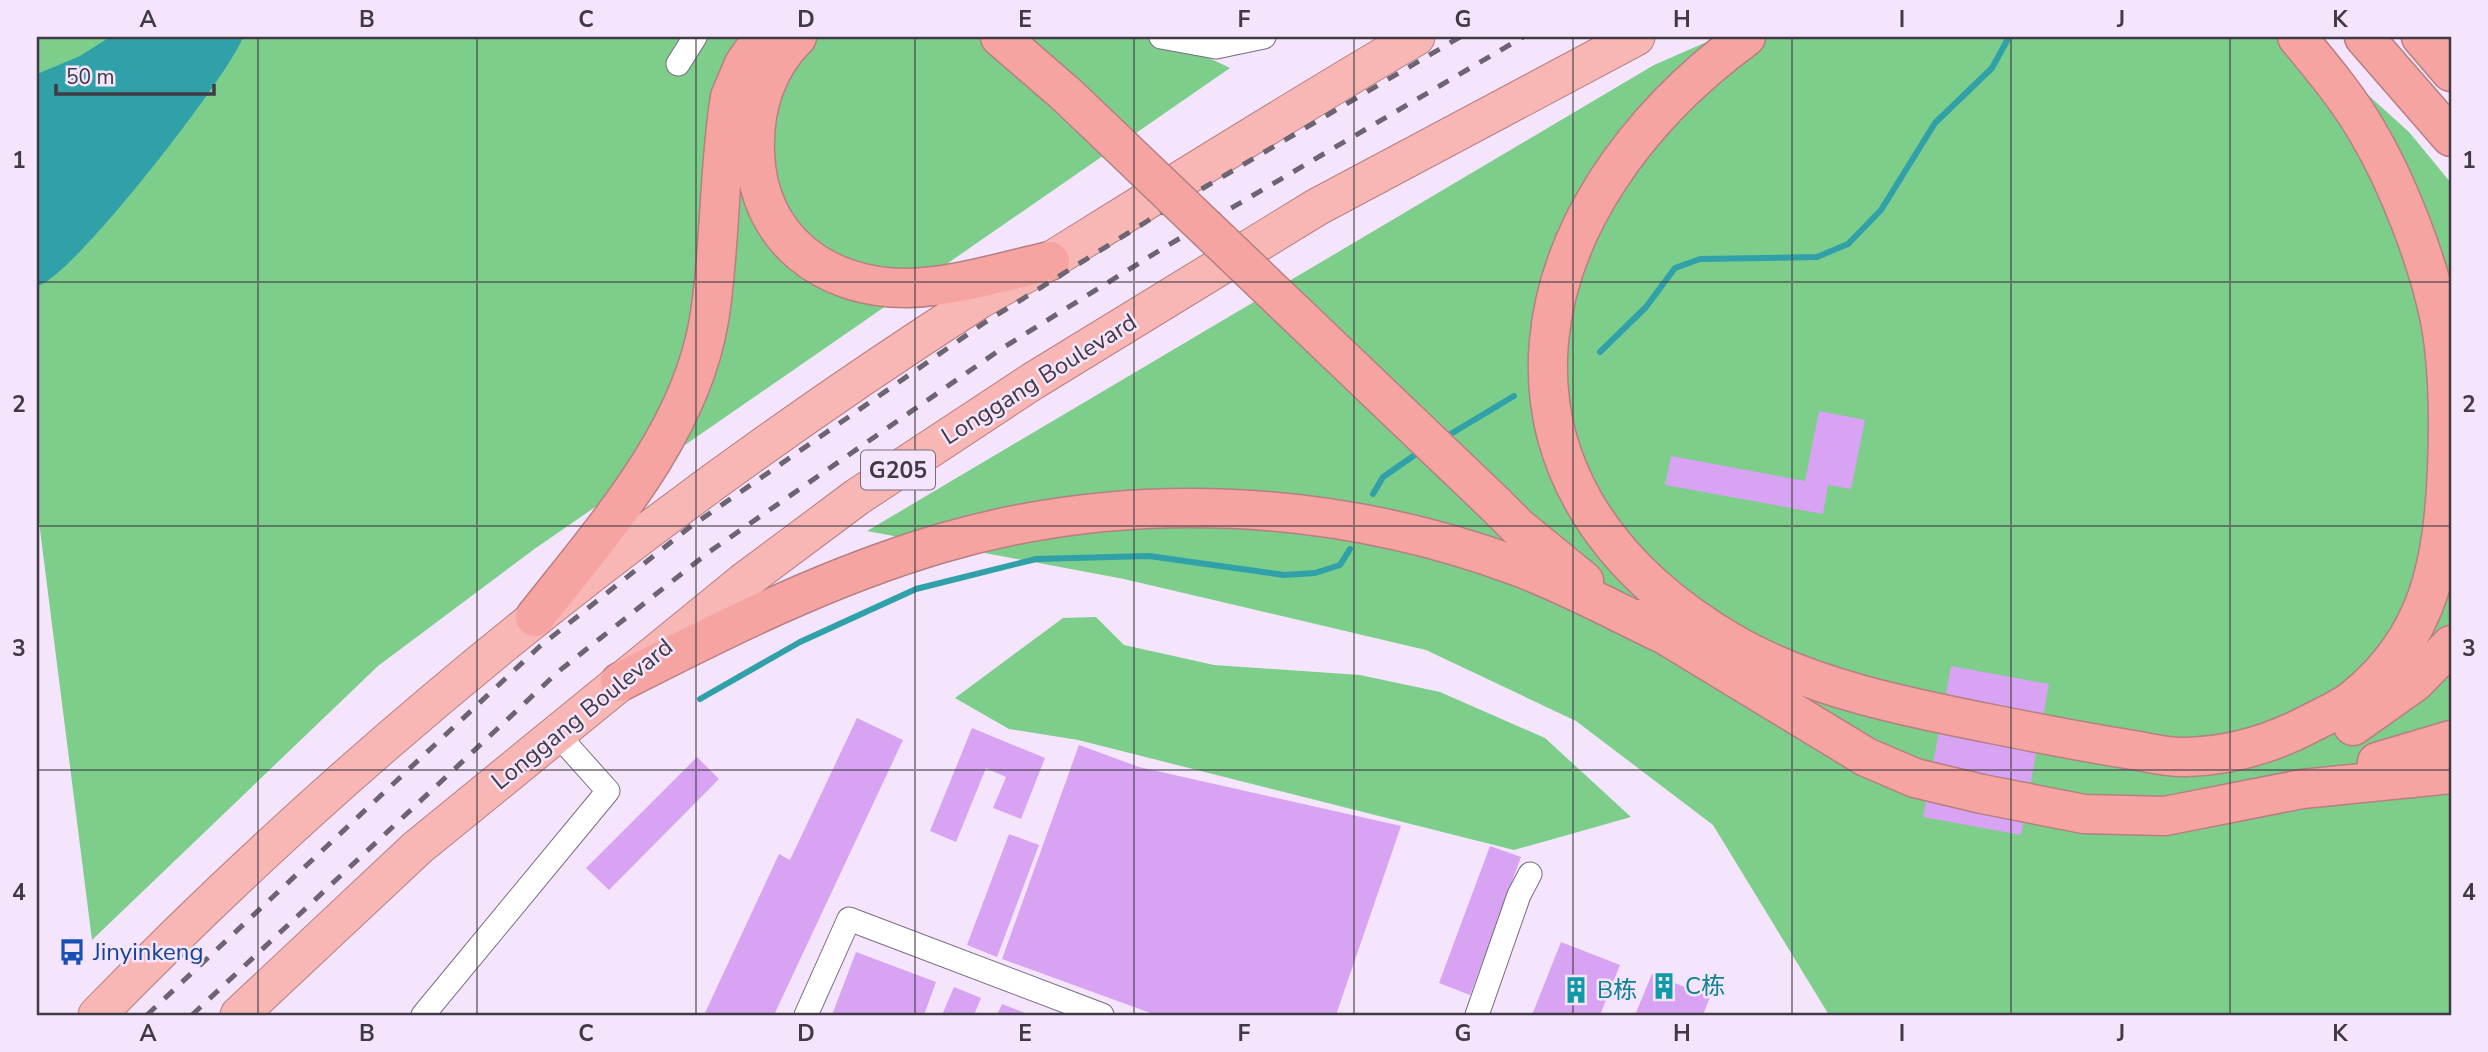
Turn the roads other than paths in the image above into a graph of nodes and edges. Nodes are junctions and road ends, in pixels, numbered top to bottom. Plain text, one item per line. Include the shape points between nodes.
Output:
1 (695, 37) edge
2 (763, 37) edge
3 (797, 37) edge
4 (1000, 37) edge
5 (1034, 37) edge
6 (1161, 37) edge
7 (1264, 37) edge
8 (1416, 37) edge
9 (1636, 37) edge
10 (1746, 37) edge
11 (2297, 37) edge
12 (2364, 37) edge
13 (2421, 37) edge
14 (678, 64) dead end
15 (2451, 72) edge
16 (1075, 88) junction
17 (2451, 137) edge
18 (1050, 261) junction
19 (1502, 497) junction
20 (535, 617) junction
21 (1659, 632) junction
22 (1733, 643) junction
23 (2451, 645) edge
24 (620, 682) junction
25 (558, 735) junction
26 (2451, 740) edge
27 (2182, 758) junction
28 (2451, 774) edge
29 (2302, 789) junction
30 (1530, 874) dead end
31 (97, 1015) edge
32 (239, 1015) edge
33 (424, 1015) edge
34 (806, 1015) edge
35 (1102, 1015) edge
36 (1477, 1015) edge

1 - 14 street
2 - 20 highway via 744,64 730,97 709,320 688,390 646,467
3 - 18 highway via 768,77 754,136 760,192 770,218 787,242 841,277 907,288
4 - 16 highway
5 - 16 highway
6 - 7 street via 1216,47
8 - 18 highway
9 - 24 highway, Longgang Boulevard / G205 via 1317,206 1033,381 857,497
10 - 22 highway via 1666,104 1614,167 1581,224 1562,272 1546,378 1553,433 1577,488 1608,537 1644,578
11 - 27 highway via 2367,131 2413,229 2440,321 2449,421 2445,528 2428,599 2396,660 2351,701 2280,739 2233,752
12 - 17 highway
13 - 15 highway
16 - 19 highway, bridge
18 - 20 highway via 979,300 811,414
19 - 21 highway via 1518,527 1600,593
19 - 22 highway via 1610,577 1679,620
20 - 31 highway via 370,754 171,939
21 - 24 highway via 1519,567 1443,545 1335,517 1183,507 1100,511 1026,522 942,543 793,597
21 - 29 highway via 1867,757 1915,778 2084,814 2165,816
22 - 27 highway via 1785,667 1894,704
23 - 27 highway via 2415,682 2364,720 2322,742 2251,756
24 - 25 highway, Longgang Boulevard / G205
25 - 32 highway, Longgang Boulevard / G205 via 417,848
25 - 33 street via 608,791
26 - 29 highway
28 - 29 highway
30 - 36 street
34 - 35 street via 849,919

